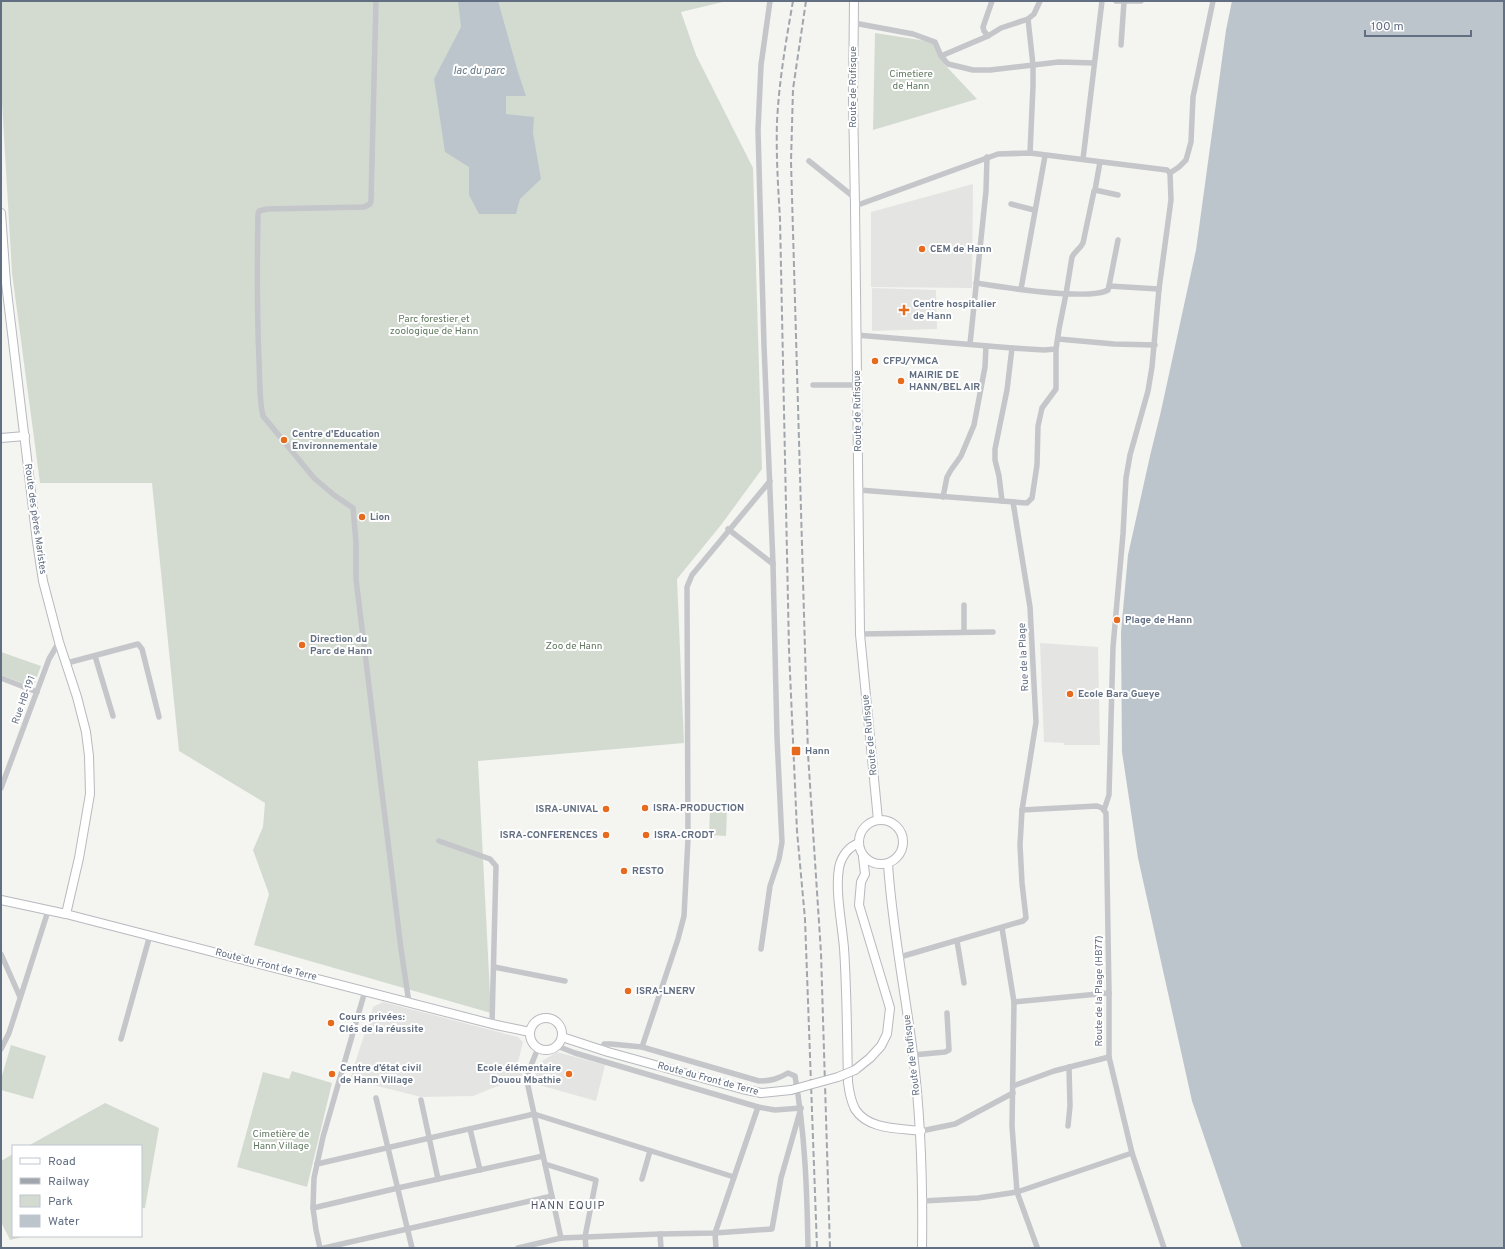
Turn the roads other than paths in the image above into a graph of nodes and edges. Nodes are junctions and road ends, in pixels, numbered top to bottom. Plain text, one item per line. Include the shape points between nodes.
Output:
1 (376, 1) edge
2 (770, 1) edge
3 (854, 1) edge
4 (992, 1) edge
5 (1033, 1) edge
6 (1102, 1) edge
7 (1116, 1) edge
8 (1141, 1) edge
9 (1213, 1) edge
10 (1040, 2) edge
11 (1124, 2) edge
12 (1028, 19) junction
13 (854, 23) junction
14 (988, 36) junction
15 (1121, 45) dead end
16 (941, 56) junction
17 (1094, 63) junction
18 (1033, 65) junction
19 (1030, 153) junction
20 (1045, 156) junction
21 (987, 158) junction
22 (1082, 159) junction
23 (809, 161) dead end
24 (1100, 162) junction
25 (1170, 173) junction
26 (1095, 190) junction
27 (1118, 195) dead end
28 (855, 202) junction
29 (1011, 204) dead end
30 (1034, 210) junction
31 (1, 213) edge
32 (1, 224) edge
33 (1118, 240) dead end
34 (976, 283) junction
35 (1109, 286) junction
36 (1021, 289) junction
37 (1159, 289) junction
38 (1066, 294) junction
39 (856, 335) junction
40 (1058, 339) junction
41 (970, 344) junction
42 (1155, 345) junction
43 (986, 346) junction
44 (1012, 348) junction
45 (1056, 349) junction
46 (813, 385) dead end
47 (857, 385) junction
48 (25, 436) junction
49 (1, 438) edge
50 (770, 481) junction
51 (859, 490) junction
52 (943, 497) junction
53 (1002, 502) junction
54 (1013, 502) junction
55 (728, 530) junction
56 (774, 564) junction
57 (964, 605) dead end
58 (964, 632) junction
59 (992, 632) dead end
60 (860, 634) junction
61 (60, 642) junction
62 (95, 656) junction
63 (67, 663) junction
64 (1, 678) edge
65 (37, 692) junction
66 (113, 716) dead end
67 (159, 717) dead end
68 (1, 788) edge
69 (1022, 810) junction
70 (1104, 810) junction
71 (878, 820) junction
72 (439, 841) dead end
73 (859, 844) junction
74 (863, 857) junction
75 (877, 864) junction
76 (888, 864) junction
77 (865, 874) junction
78 (1, 900) edge
79 (48, 911) junction
80 (66, 914) junction
81 (1002, 928) junction
82 (150, 935) junction
83 (956, 941) junction
84 (761, 949) dead end
85 (1, 954) edge
86 (900, 958) junction
87 (494, 967) junction
88 (565, 981) dead end
89 (964, 983) dead end
90 (365, 991) junction
91 (1109, 993) junction
92 (20, 997) junction
93 (1014, 1002) junction
94 (409, 1003) junction
95 (947, 1013) dead end
96 (492, 1024) junction
97 (530, 1032) junction
98 (562, 1037) junction
99 (121, 1039) dead end
100 (579, 1043) junction
101 (557, 1046) junction
102 (642, 1047) junction
103 (538, 1048) junction
104 (1, 1049) edge
105 (602, 1050) junction
106 (575, 1053) junction
107 (913, 1055) junction
108 (1109, 1057) junction
109 (1068, 1067) junction
110 (1013, 1086) junction
111 (1012, 1093) junction
112 (376, 1098) dead end
113 (421, 1100) dead end
114 (758, 1107) junction
115 (801, 1108) junction
116 (534, 1114) junction
117 (1068, 1126) dead end
118 (470, 1129) junction
119 (921, 1131) junction
120 (430, 1138) junction
121 (388, 1148) junction
122 (650, 1151) junction
123 (1132, 1153) junction
124 (543, 1156) junction
125 (317, 1164) junction
126 (545, 1164) junction
127 (480, 1170) junction
128 (734, 1177) junction
129 (438, 1179) junction
130 (642, 1179) dead end
131 (398, 1188) junction
132 (1017, 1192) junction
133 (552, 1196) junction
134 (923, 1201) junction
135 (313, 1208) junction
136 (408, 1229) junction
137 (715, 1233) junction
138 (660, 1234) junction
139 (585, 1237) junction
140 (561, 1238) junction
141 (540, 1245) edge
142 (1038, 1247) dead end
143 (320, 1248) edge
144 (324, 1248) edge
145 (412, 1248) edge
146 (518, 1248) edge
147 (586, 1248) edge
148 (661, 1248) edge
149 (716, 1248) edge
150 (808, 1248) edge
151 (922, 1248) edge
152 (1164, 1248) edge

1 - 94 street via 370,204 364,207 259,211 259,352 261,406 266,421 314,478 353,508 356,579
2 - 50 street via 761,65 758,130
3 - 13 main road, Route de Rufisque
4 - 14 street via 983,27
5 - 10 street
6 - 17 street
7 - 11 street
8 - 11 street
9 - 25 street via 1193,97 1191,142 1186,160
10 - 12 street via 1034,14
11 - 15 street
12 - 14 street
12 - 18 street
13 - 16 street via 913,34 935,42
13 - 28 main road, Route de Rufisque
14 - 16 street
16 - 18 street via 948,64 973,70
17 - 18 street via 1059,62
17 - 22 street
18 - 19 street
19 - 20 street
19 - 21 street via 998,154
20 - 22 street
20 - 30 street
21 - 28 street
21 - 34 street
22 - 24 street
23 - 28 street
24 - 25 street via 1168,170
24 - 26 street
25 - 37 street via 1171,200
26 - 27 street
26 - 38 street via 1082,243 1072,257
28 - 39 main road, Route de Rufisque
29 - 30 street
30 - 36 street
31 - 32 main road, Route des pères Maristes
32 - 48 main road, Route des pères Maristes
33 - 35 street
34 - 36 street
34 - 41 street
35 - 37 street
35 - 38 street via 1105,292
36 - 38 street
37 - 42 street
38 - 40 street
39 - 41 street
39 - 47 main road, Route de Rufisque
40 - 42 street
40 - 45 street
41 - 43 street
42 - 70 street via 1148,391 1126,478 1113,647 1109,795
43 - 44 street
43 - 52 street via 974,425 961,456 947,477
44 - 45 street
44 - 53 street via 1007,390 995,449
45 - 54 street via 1056,390 1042,408 1038,426 1038,465 1032,498 1027,503
46 - 47 street
47 - 51 main road, Route de Rufisque
48 - 49 main road
48 - 61 main road, Route des pères Maristes via 38,550
50 - 55 street
50 - 56 street
51 - 52 street
51 - 60 main road, Route de Rufisque
52 - 53 street
53 - 54 street
54 - 69 street, Rue de la Plage via 1030,608 1036,722
55 - 56 street
55 - 102 street via 692,575 687,587 688,839 684,916
56 - 84 street via 782,842 770,886
57 - 58 street
58 - 59 street
58 - 60 street
60 - 71 main road, Route de Rufisque
61 - 63 main road, Route des pères Maristes
61 - 65 street, Rue HB-191 via 49,659
62 - 63 street
62 - 66 street
62 - 67 street via 138,644
63 - 80 main road, Route des pères Maristes via 86,732 90,794
64 - 65 street
65 - 68 street, Rue HB-191
69 - 70 street via 1097,806
69 - 81 street, Rue de la Plage via 1020,846 1026,918
70 - 91 street, Route de la Plage (HB77)
71 - 73 main road via 862,831
71 - 76 main road via 892,823 902,834 904,841 900,855
72 - 87 street via 490,859 496,866
73 - 74 main road
73 - 119 main road via 853,845 844,854 838,878 844,948 850,1097 864,1119 875,1125
74 - 75 main road
74 - 77 main road, Route du Front de Terre
75 - 76 main road
75 - 77 main road
76 - 86 main road, Route de Rufisque
77 - 105 main road, Route du Front de Terre, bridge via 860,905 890,1008 890,1022 881,1046 855,1070 791,1090 761,1093
78 - 79 main road, Route du Front de Terre
79 - 80 main road, Route du Front de Terre
79 - 92 street
80 - 82 main road, Route du Front de Terre
81 - 83 street
81 - 93 street
82 - 90 main road, Route du Front de Terre
82 - 99 street
83 - 86 street
83 - 89 street
85 - 92 street
86 - 107 main road, Route de Rufisque
87 - 88 street
87 - 96 street
90 - 94 main road, Route du Front de Terre
90 - 125 street
91 - 93 street
91 - 108 street, Route de la Plage (HB77)
92 - 104 street via 9,1033
93 - 110 street
94 - 96 main road, Route du Front de Terre
95 - 107 street via 949,1050
96 - 97 main road, Route du Front de Terre
97 - 98 main road via 537,1021 549,1018 560,1025
97 - 103 main road via 532,1041
98 - 100 main road, Route du Front de Terre
98 - 101 main road
100 - 105 main road, Route du Front de Terre
100 - 106 street
101 - 103 main road via 548,1050
101 - 106 street
102 - 105 street via 604,1044
102 - 115 street via 759,1081 770,1081 788,1073 792,1074 795,1076
103 - 116 street via 528,1073
106 - 114 street
107 - 119 main road, Route de Rufisque
108 - 109 street
108 - 123 street, Route de la Plage (HB77)
109 - 110 street
109 - 117 street
110 - 111 street
111 - 119 street via 955,1124
111 - 132 street
112 - 121 street
113 - 120 street
114 - 115 street via 776,1110
114 - 128 street
115 - 137 street via 781,1178 772,1229
115 - 150 street
116 - 118 street
116 - 122 street
116 - 124 street
118 - 120 street
118 - 127 street
119 - 134 main road, Route de Rufisque
120 - 121 street
120 - 129 street
121 - 125 street
121 - 131 street
122 - 128 street
122 - 130 street
123 - 132 street
123 - 152 street, Route de la Plage (HB77)
124 - 126 street
124 - 127 street
125 - 135 street
126 - 133 street
126 - 139 street via 596,1180
127 - 129 street
128 - 137 street
129 - 131 street
131 - 135 street
131 - 136 street
132 - 134 street via 978,1198
132 - 142 street
133 - 136 street
133 - 140 street
134 - 151 main road, Route de Rufisque
135 - 143 street
136 - 144 street
136 - 145 street
137 - 138 street
137 - 149 street
138 - 139 street
138 - 148 street
139 - 140 street
139 - 147 street
140 - 141 street
141 - 146 street

